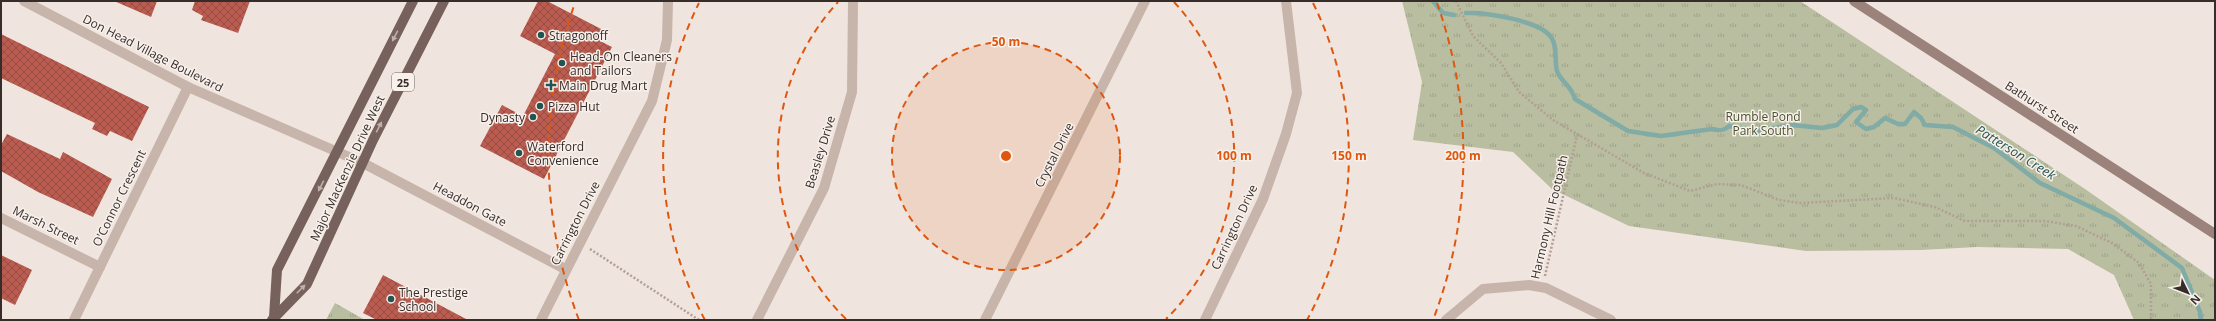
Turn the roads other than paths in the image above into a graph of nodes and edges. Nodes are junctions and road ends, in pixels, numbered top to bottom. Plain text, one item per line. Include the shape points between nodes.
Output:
1 (24, 1) edge
2 (413, 1) edge
3 (444, 1) edge
4 (668, 1) edge
5 (853, 1) edge
6 (1145, 1) edge
7 (1286, 1) edge
8 (1854, 1) edge
9 (188, 88) junction
10 (338, 151) junction
11 (363, 163) junction
12 (1, 218) edge
13 (2215, 234) edge
14 (100, 267) junction
15 (565, 268) junction
16 (273, 318) edge
17 (74, 320) edge
18 (541, 320) edge
19 (758, 320) edge
20 (986, 320) edge
21 (1205, 320) edge
22 (1446, 320) edge
23 (1611, 320) edge

1 - 9 street, Don Head Village Boulevard
2 -> 10 main road, Major MacKenzie Drive West / 25
11 -> 3 main road, Major MacKenzie Drive West / 25
4 - 15 street, Carrington Drive via 667,40 652,101
5 - 19 street, Beasley Drive via 852,92 824,188
6 - 20 street, Crystal Drive
7 - 21 street, Carrington Drive via 1297,93 1286,134 1263,199
8 - 13 main road, Bathurst Street
9 - 10 street, Don Head Village Boulevard
9 - 14 street, O'Connor Crescent
10 - 11 street, Don Head Village Boulevard
10 -> 16 main road, Major MacKenzie Drive West / 25 via 277,270
11 - 15 street, Headdon Gate
16 -> 11 main road, Major MacKenzie Drive West / 25 via 307,284
12 - 14 street, Marsh Street
14 - 17 street, O'Connor Crescent
15 - 18 street, Carrington Drive
22 - 23 street via 1483,289 1529,285 1543,287

